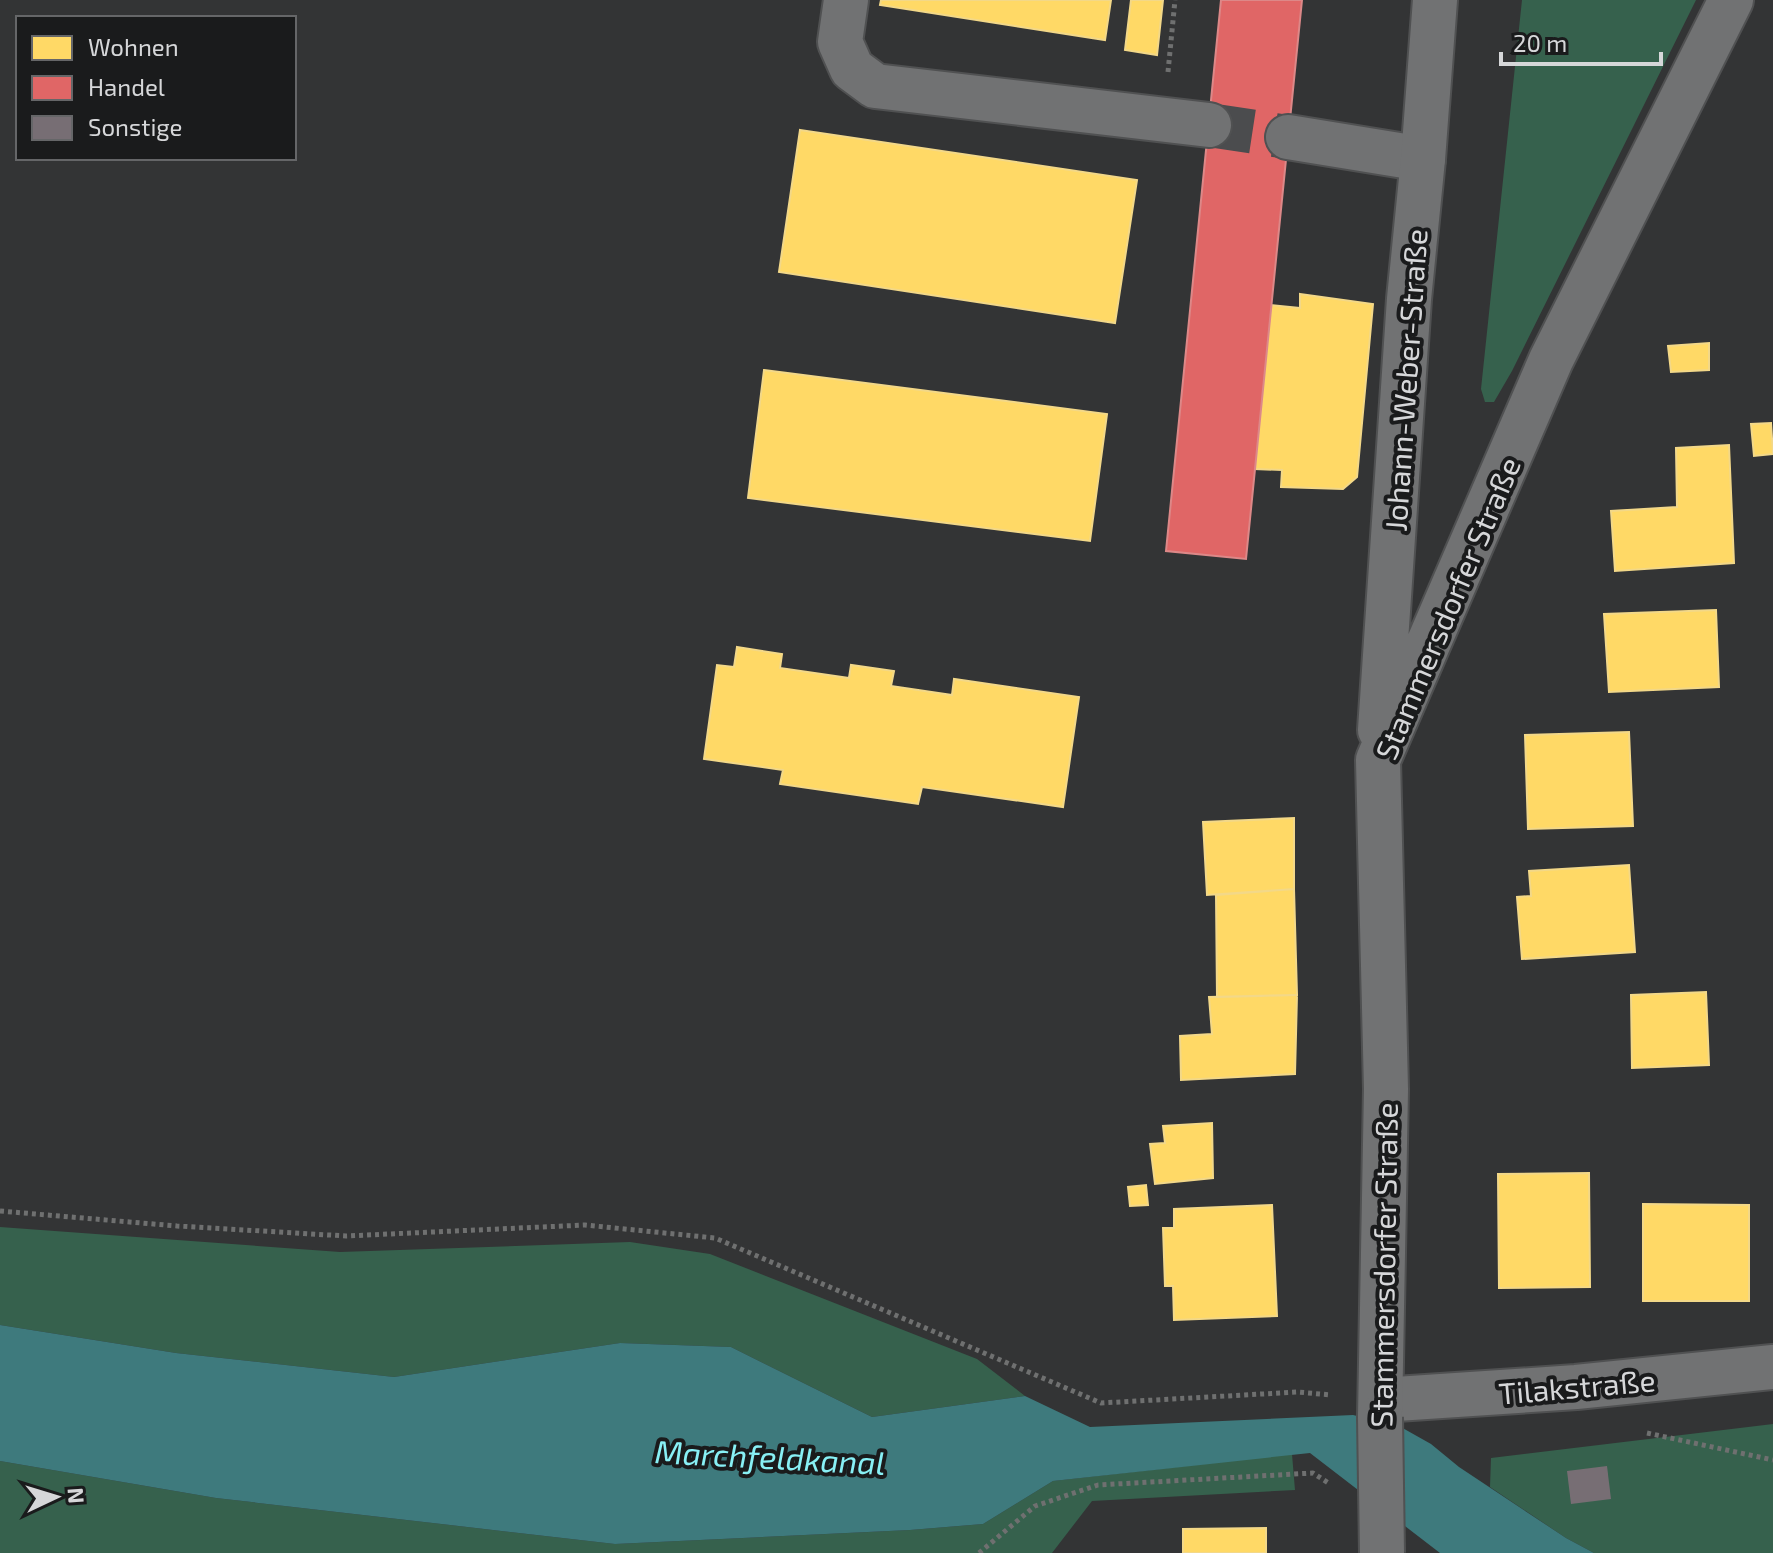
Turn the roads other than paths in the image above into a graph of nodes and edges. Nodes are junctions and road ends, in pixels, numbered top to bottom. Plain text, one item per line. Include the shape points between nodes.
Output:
1 (846, 0) edge
2 (1435, 0) edge
3 (1731, 0) edge
4 (1209, 125) tunnel mouth
5 (1288, 137) tunnel mouth
6 (1423, 159) junction
7 (1378, 760) junction
8 (1773, 1367) edge
9 (1381, 1408) junction
10 (1382, 1553) edge

1 - 4 main road via 840,42 852,69 875,86
2 - 6 main road, Johann-Weber-Straße
3 - 7 main road, Stammersdorfer Straße via 1551,360
5 - 6 main road
6 - 7 main road, Johann-Weber-Straße
7 - 9 main road, Stammersdorfer Straße via 1386,1089
8 - 9 main road, Tilakstraße
9 - 10 main road, Stammersdorfer Straße, bridge

